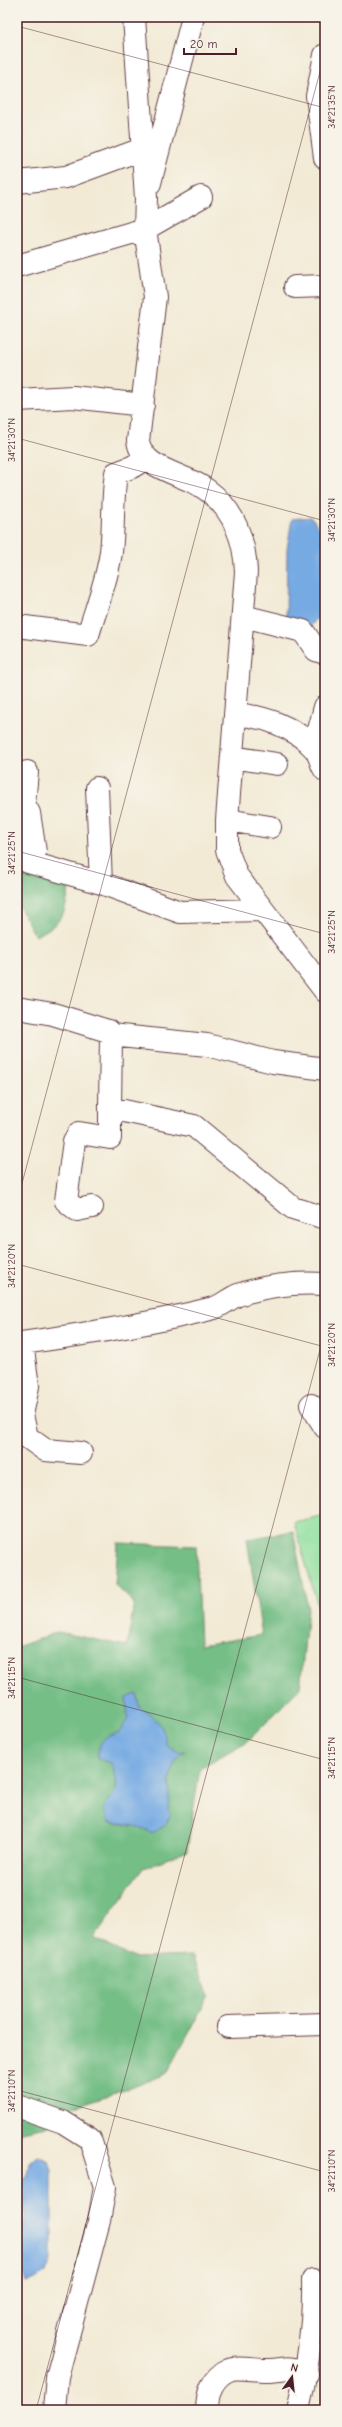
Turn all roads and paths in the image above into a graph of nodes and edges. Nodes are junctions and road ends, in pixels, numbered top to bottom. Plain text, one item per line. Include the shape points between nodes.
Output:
1 (134, 17) edge
2 (193, 17) edge
3 (325, 56) edge
4 (142, 149) junction
5 (325, 158) edge
6 (17, 182) edge
7 (201, 196) dead end
8 (146, 198) junction
9 (145, 229) junction
10 (17, 266) edge
11 (325, 286) edge
12 (295, 287) dead end
13 (17, 400) edge
14 (143, 405) junction
15 (145, 459) junction
16 (243, 616) junction
17 (17, 626) edge
18 (325, 653) edge
19 (325, 707) edge
20 (235, 714) junction
21 (310, 743) junction
22 (232, 757) junction
23 (276, 764) dead end
24 (325, 770) edge
25 (27, 772) dead end
26 (97, 788) dead end
27 (227, 820) junction
28 (270, 827) dead end
29 (17, 830) edge
30 (36, 865) junction
31 (101, 884) junction
32 (262, 910) junction
33 (325, 991) edge
34 (17, 1008) edge
35 (111, 1035) junction
36 (325, 1069) edge
37 (110, 1108) junction
38 (92, 1207) dead end
39 (325, 1218) edge
40 (325, 1284) edge
41 (20, 1344) edge
42 (312, 1405) dead end
43 (325, 1427) edge
44 (81, 1452) dead end
45 (325, 2024) edge
46 (228, 2027) dead end
47 (17, 2106) edge
48 (313, 2280) dead end
49 (307, 2374) junction
50 (54, 2410) edge
51 (207, 2410) edge
52 (298, 2410) edge

1 - 4 street
2 - 8 street
3 - 5 street via 317,96
4 - 6 street via 66,177
4 - 8 street
7 - 9 street
8 - 9 street
9 - 10 street
9 - 14 street via 155,296
11 - 12 street
13 - 14 street via 74,397
14 - 15 street via 138,441
15 - 16 street via 208,490 229,513 237,527 245,557
15 - 17 street via 116,473 111,552 88,635
16 - 18 street via 303,631 316,650
16 - 20 street
19 - 21 street via 319,730
20 - 21 street via 248,715 284,726
20 - 22 street
21 - 24 street
22 - 23 street
22 - 27 street
25 - 30 street via 24,804 29,813
26 - 31 street
27 - 28 street
27 - 32 street via 226,836 231,863 244,888
29 - 30 street via 28,862
30 - 31 street
31 - 32 street via 180,912
32 - 33 street
34 - 35 street via 53,1014 108,1031
35 - 36 street via 207,1045 273,1062
35 - 37 street
37 - 38 street via 110,1138 79,1133 74,1141 66,1201 77,1210
37 - 39 street via 194,1126 293,1208
40 - 41 street via 298,1282 263,1287 236,1296 216,1307 148,1324
41 - 44 street via 28,1386 22,1415 27,1437 45,1450
42 - 43 street
45 - 46 street
47 - 50 street via 64,2122 90,2139 105,2187 57,2377
48 - 49 street via 314,2311
49 - 51 street via 290,2367 269,2370 229,2369 215,2380 207,2394
49 - 52 street

